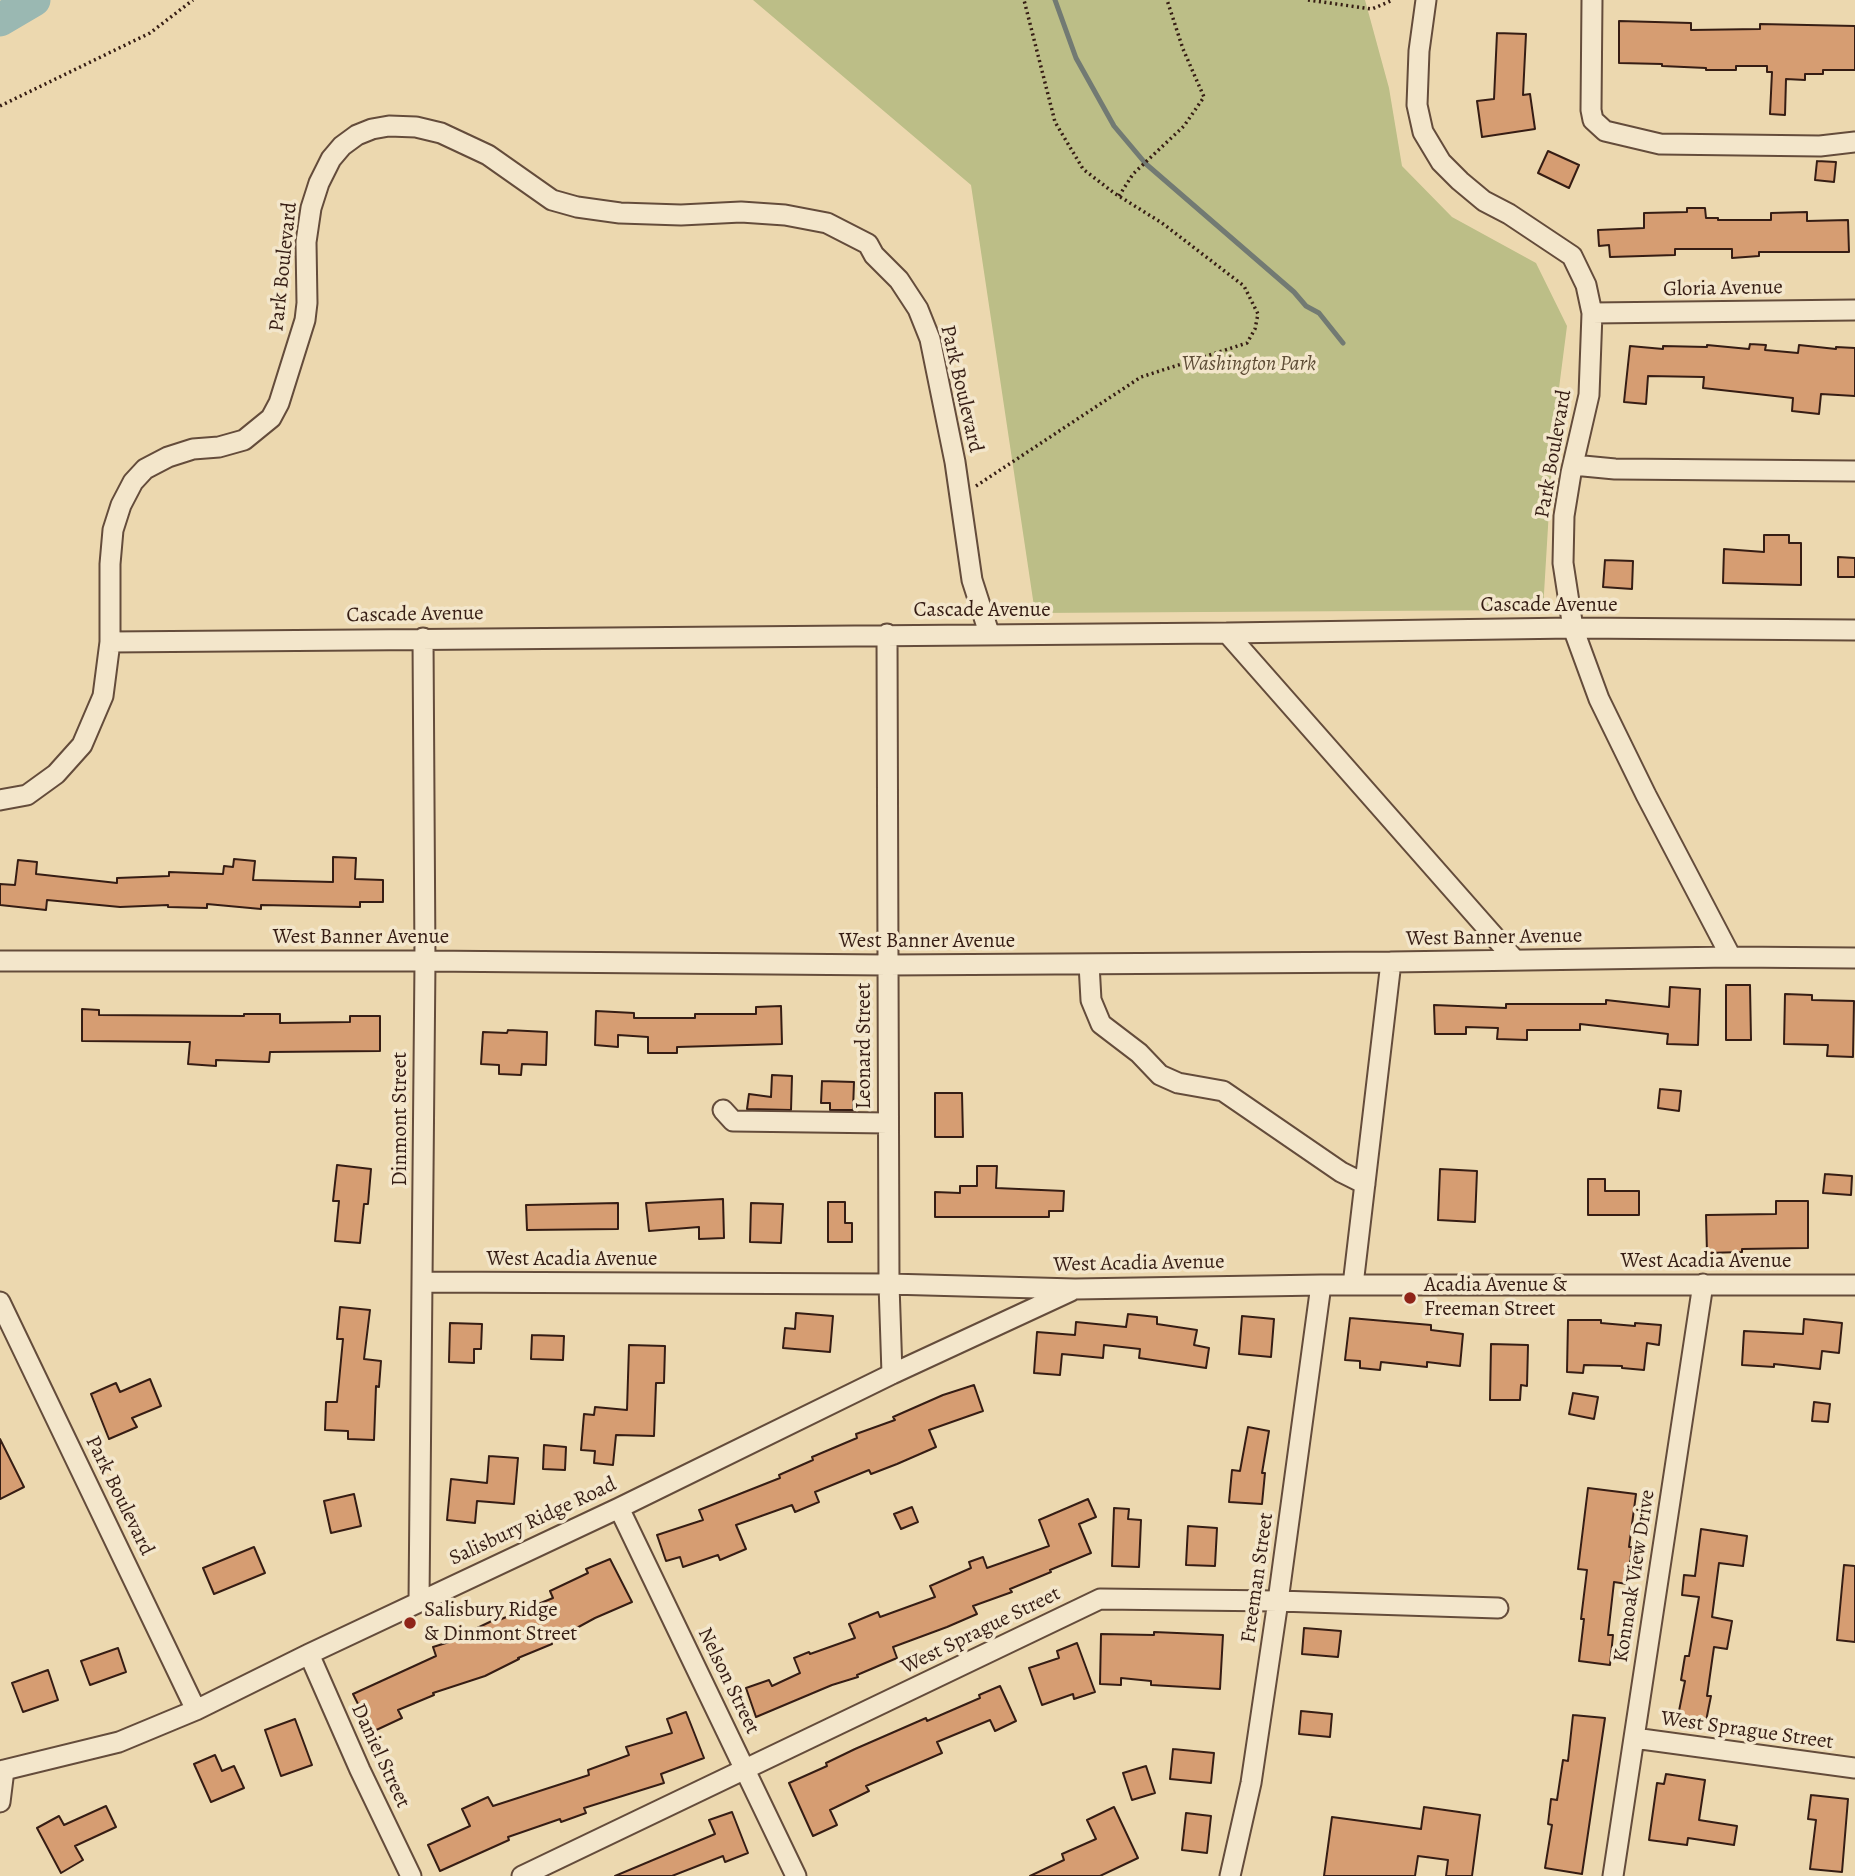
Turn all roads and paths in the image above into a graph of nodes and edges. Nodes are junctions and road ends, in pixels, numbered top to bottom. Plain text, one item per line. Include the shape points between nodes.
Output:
1 (192, 0) edge
2 (1024, 0) edge
3 (1167, 0) edge
4 (1308, 0) edge
5 (1393, 0) edge
6 (1426, 0) edge
7 (1592, 0) edge
8 (0, 106) edge
9 (1855, 142) edge
10 (1119, 196) junction
11 (1855, 310) edge
12 (1592, 313) junction
13 (1573, 466) junction
14 (1855, 471) edge
15 (960, 497) junction
16 (1573, 628) junction
17 (1855, 630) edge
18 (989, 633) junction
19 (1227, 633) junction
20 (887, 634) junction
21 (423, 638) junction
22 (110, 642) junction
23 (0, 800) edge
24 (1731, 957) junction
25 (1855, 958) edge
26 (1515, 960) junction
27 (0, 961) edge
28 (425, 961) junction
29 (1391, 962) junction
30 (1089, 964) junction
31 (887, 965) junction
32 (723, 1110) dead end
33 (888, 1123) junction
34 (1365, 1184) junction
35 (423, 1282) junction
36 (889, 1284) junction
37 (1703, 1284) junction
38 (1321, 1285) junction
39 (1353, 1285) junction
40 (1855, 1285) edge
41 (1075, 1289) junction
42 (0, 1301) edge
43 (892, 1374) junction
44 (619, 1508) junction
45 (419, 1601) junction
46 (1279, 1601) junction
47 (1498, 1608) dead end
48 (309, 1654) junction
49 (197, 1710) junction
50 (1634, 1738) junction
51 (746, 1769) junction
52 (1855, 1769) edge
53 (2, 1770) edge
54 (0, 1802) edge
55 (411, 1876) edge
56 (522, 1876) edge
57 (796, 1876) edge
58 (1230, 1876) edge
59 (1613, 1876) edge

1 - 8 path via 150,33
2 - 10 path via 1055,122 1083,169
3 - 10 path via 1204,97 1184,126 1153,153
4 - 5 path via 1372,9
6 - 12 street, Park Boulevard via 1417,105 1423,132 1441,162 1484,201 1572,256 1586,285
7 - 9 street via 1591,110 1593,120 1605,131 1660,144 1820,146
10 - 15 path via 1244,286 1258,314 1255,329 1247,343 1141,377
11 - 12 street, Gloria Avenue
12 - 13 street, Park Boulevard via 1589,396
13 - 14 street
13 - 16 street, Park Boulevard via 1564,516 1563,563
15 - 18 street, Park Boulevard via 972,580
15 - 22 street, Park Boulevard via 930,339 918,309 868,244 827,223 785,215 681,215 577,207 552,200 488,155 441,133 389,126 357,135 342,146 319,183 306,242 305,320 271,418 236,444 168,457 145,469 133,482 113,530
16 - 17 street, Cascade Avenue
16 - 19 street, Cascade Avenue
16 - 24 street, Park Boulevard via 1599,699
18 - 19 street, Cascade Avenue
18 - 20 street, Cascade Avenue
19 - 26 street
20 - 21 street, Cascade Avenue
20 - 31 street, Leonard Street
21 - 22 street, Cascade Avenue
21 - 28 street, Dinmont Street
22 - 23 street, Park Boulevard via 103,696 82,745 56,774 27,795
24 - 25 street, West Banner Avenue
24 - 26 street, West Banner Avenue
26 - 29 street, West Banner Avenue
27 - 28 street, West Banner Avenue
28 - 31 street, West Banner Avenue
28 - 35 street, Dinmont Street
29 - 30 street, West Banner Avenue
29 - 34 street
30 - 31 street, West Banner Avenue
30 - 34 street via 1091,1000 1101,1024 1160,1075 1223,1091
31 - 33 street, Leonard Street
32 - 33 street via 733,1121
33 - 36 street, Leonard Street
34 - 39 street
35 - 36 street, West Acadia Avenue
35 - 45 street, Dinmont Street
36 - 41 street, West Acadia Avenue
36 - 43 street, Leonard Street
37 - 39 street, West Acadia Avenue
37 - 40 street, West Acadia Avenue
37 - 50 street, Konnoak View Drive
38 - 39 street, West Acadia Avenue
38 - 41 street, West Acadia Avenue
38 - 46 street, Freeman Street
41 - 43 street, Salisbury Ridge Road
42 - 49 street, Park Boulevard
43 - 44 street, Salisbury Ridge Road
44 - 45 street, Salisbury Ridge Road
44 - 51 street, Nelson Street
45 - 48 street, Salisbury Ridge Road
46 - 47 street, West Sprague Street
46 - 51 street, West Sprague Street via 1100,1599
46 - 58 street, Freeman Street via 1251,1783
48 - 49 street, Salisbury Ridge Road
48 - 55 street, Daniel Street
49 - 53 street, Salisbury Ridge Road via 119,1742
50 - 52 street, West Sprague Street
50 - 59 street, Konnoak View Drive
51 - 56 street, West Sprague Street
51 - 57 street, Nelson Street
53 - 54 street

